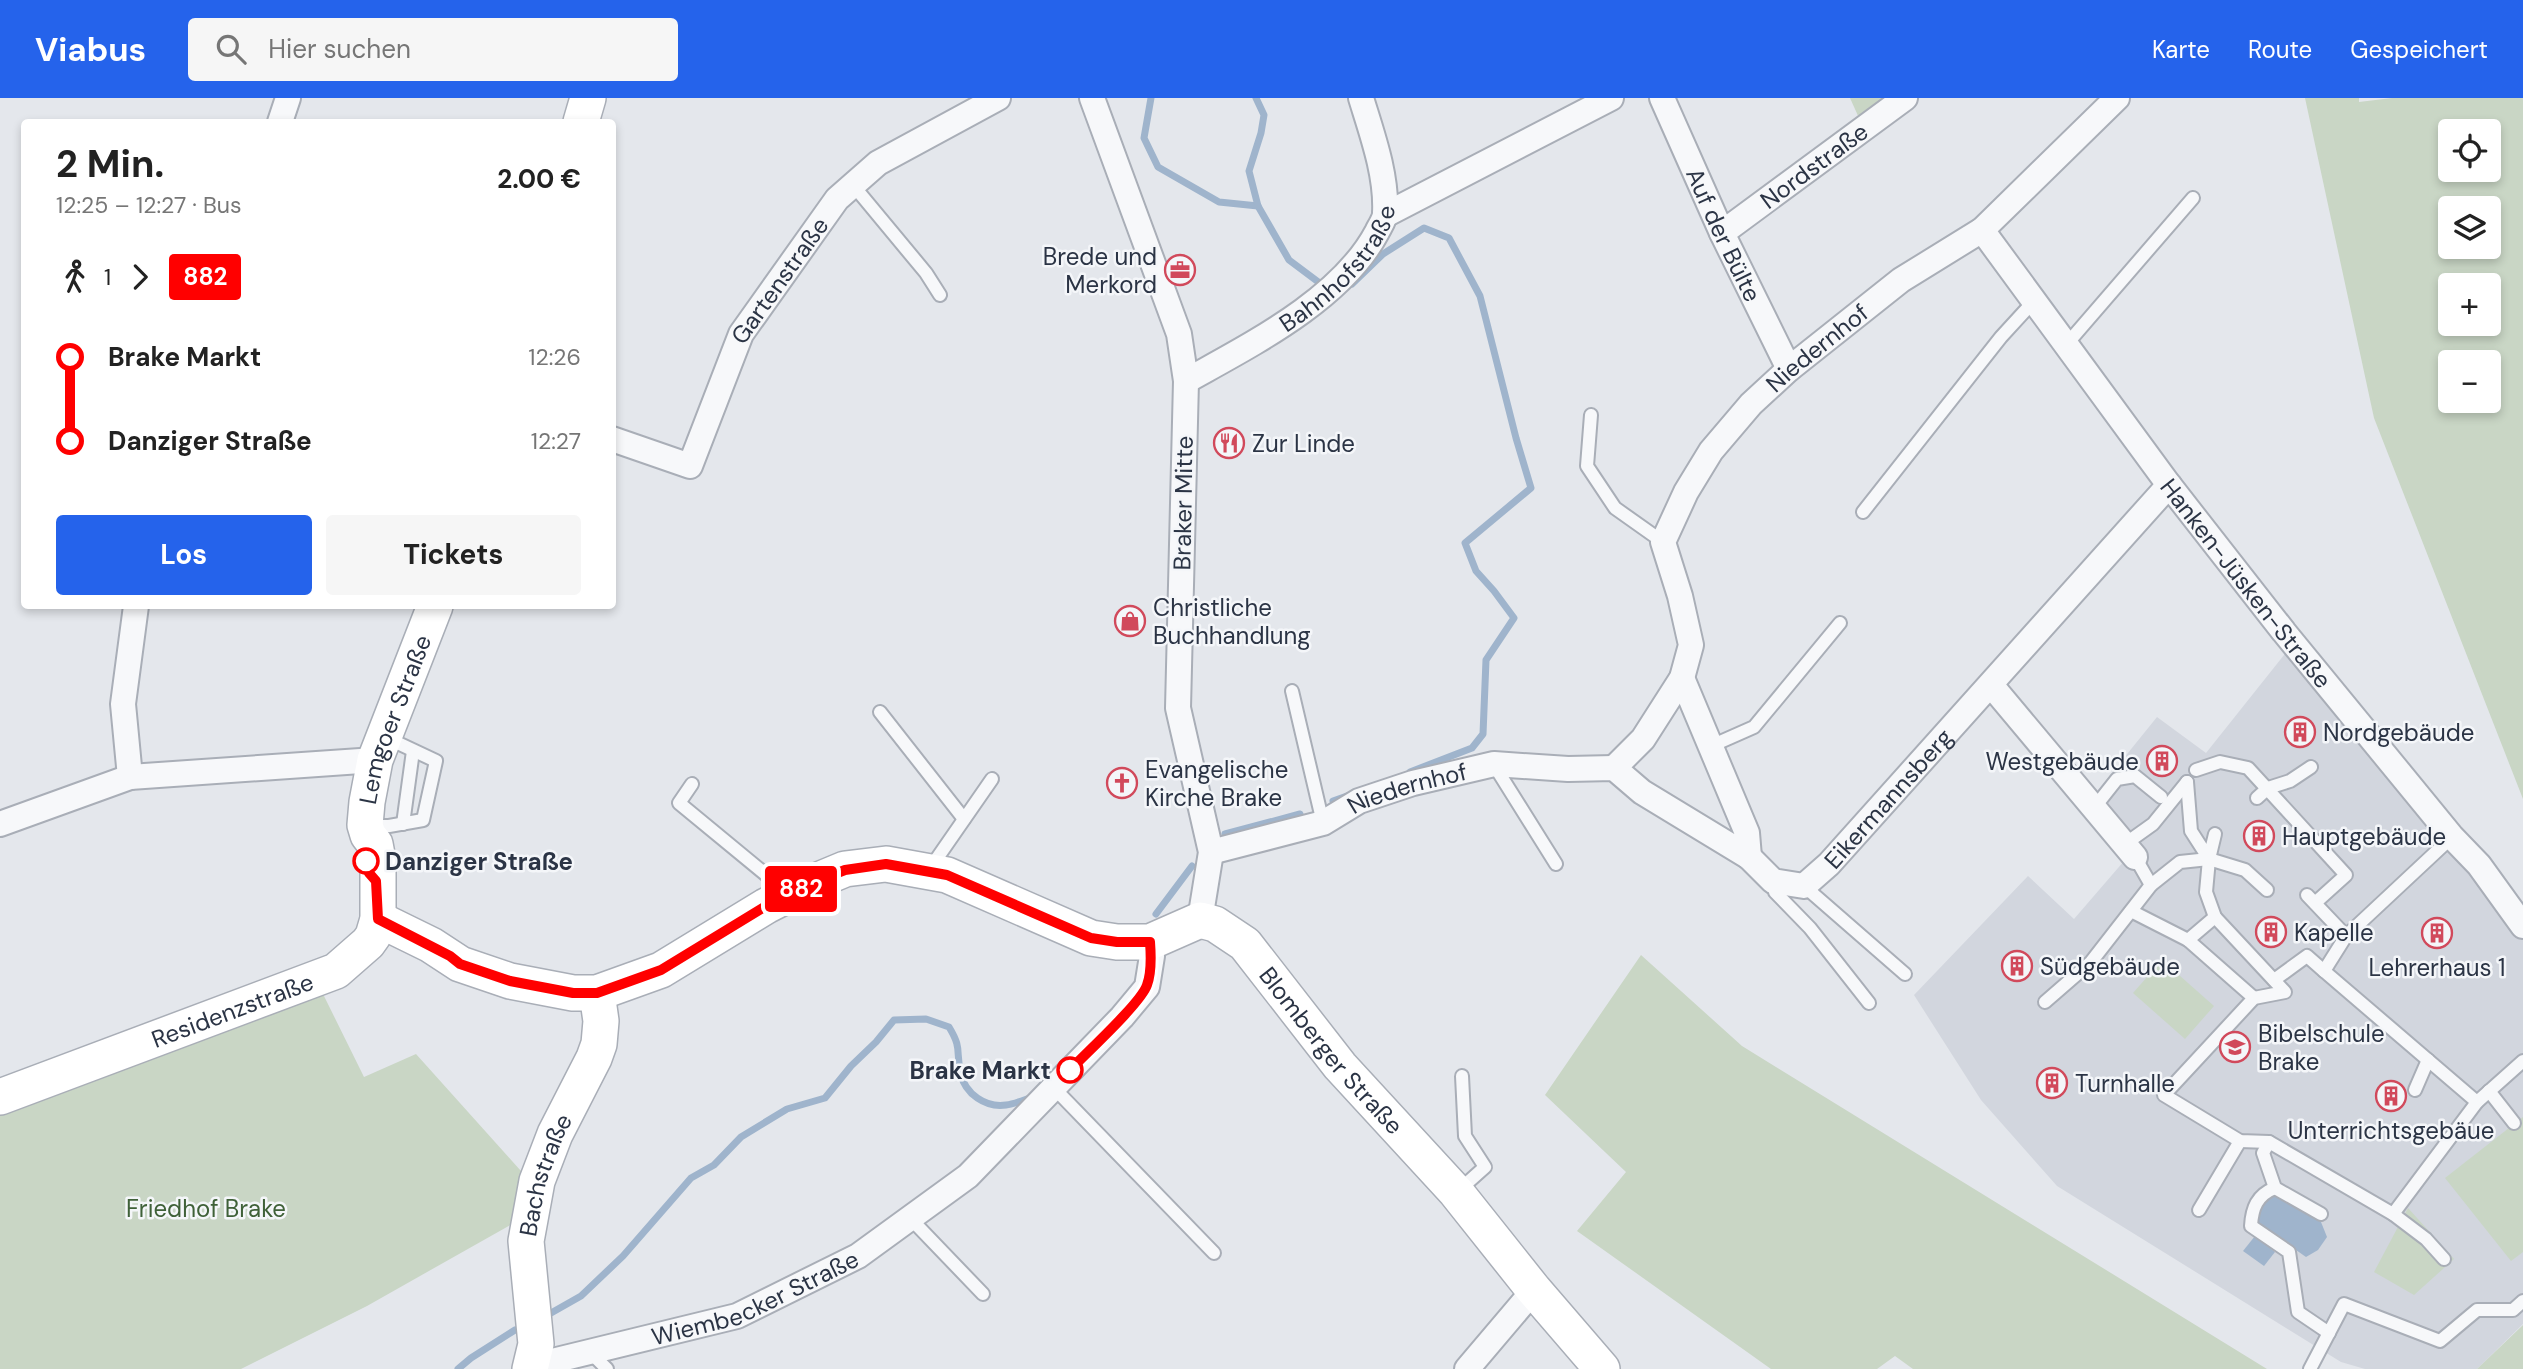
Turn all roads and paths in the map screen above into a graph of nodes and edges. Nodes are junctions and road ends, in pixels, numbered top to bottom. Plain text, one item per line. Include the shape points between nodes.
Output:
1 (288, 98) edge
2 (588, 98) edge
3 (998, 98) edge
4 (1092, 98) edge
5 (1361, 98) edge
6 (1611, 98) edge
7 (1662, 98) edge
8 (1905, 98) edge
9 (2117, 98) edge
10 (282, 119) edge
11 (582, 119) edge
12 (853, 185) junction
13 (2193, 198) dead end
14 (1385, 215) junction
15 (1982, 230) junction
16 (1723, 233) junction
17 (940, 295) dead end
18 (2034, 301) junction
19 (2066, 345) junction
20 (1789, 369) junction
21 (1186, 382) junction
22 (1591, 415) dead end
23 (616, 440) edge
24 (2169, 485) junction
25 (1863, 512) dead end
26 (1663, 542) junction
27 (136, 609) edge
28 (434, 609) edge
29 (1840, 623) dead end
30 (1682, 678) junction
31 (1991, 685) junction
32 (1292, 691) dead end
33 (880, 712) dead end
34 (1711, 746) junction
35 (391, 749) junction
36 (1494, 764) junction
37 (2311, 767) dead end
38 (1614, 768) junction
39 (2196, 770) dead end
40 (130, 777) junction
41 (992, 779) dead end
42 (692, 784) dead end
43 (2268, 788) junction
44 (2161, 797) dead end
45 (2257, 798) dead end
46 (2094, 808) junction
47 (964, 819) junction
48 (1323, 823) junction
49 (0, 824) edge
50 (403, 824) junction
51 (367, 830) junction
52 (2215, 834) dead end
53 (2452, 837) junction
54 (2130, 851) junction
55 (1211, 852) junction
56 (1749, 857) junction
57 (2209, 859) junction
58 (1556, 864) dead end
59 (929, 871) junction
60 (1773, 881) junction
61 (2151, 885) junction
62 (1804, 886) junction
63 (2267, 890) dead end
64 (790, 894) junction
65 (2131, 911) junction
66 (2215, 917) junction
67 (1200, 920) junction
68 (2523, 926) edge
69 (373, 931) junction
70 (2346, 936) junction
71 (2188, 940) junction
72 (1150, 942) junction
73 (2323, 971) junction
74 (1905, 974) dead end
75 (2274, 980) junction
76 (597, 993) junction
77 (2254, 998) junction
78 (2045, 1002) dead end
79 (1869, 1003) dead end
80 (2428, 1060) junction
81 (2523, 1061) edge
82 (1462, 1076) dead end
83 (1053, 1087) junction
84 (2415, 1090) dead end
85 (2489, 1091) junction
86 (0, 1097) edge
87 (2477, 1102) junction
88 (2514, 1123) dead end
89 (2240, 1141) junction
90 (2269, 1142) junction
91 (2274, 1188) junction
92 (1457, 1192) junction
93 (2199, 1210) dead end
94 (2321, 1214) dead end
95 (2393, 1214) junction
96 (910, 1218) junction
97 (1214, 1253) dead end
98 (2444, 1259) dead end
99 (1534, 1290) junction
100 (983, 1294) dead end
101 (2523, 1301) edge
102 (2329, 1333) junction
103 (590, 1352) junction
104 (531, 1367) edge
105 (607, 1369) edge
106 (1466, 1369) edge
107 (1602, 1369) edge
108 (2309, 1369) edge

1 - 10 street
2 - 11 street
3 - 12 street, Gartenstraße via 878,163
4 - 21 street, Braker Mitte via 1179,334
5 - 14 street, Bahnhofstraße via 1382,173
6 - 14 street
7 - 16 street, Auf der Bülte
8 - 16 street, Nordstraße
9 - 15 street, Niedernhof
12 - 17 lane
12 - 23 street, Gartenstraße via 837,199 741,334 690,466
13 - 19 lane
14 - 21 street, Bahnhofstraße via 1366,252 1314,302 1277,330
15 - 18 street, Hanken-Jüsken-Straße
15 - 20 street, Niedernhof via 1901,280
16 - 20 street, Auf der Bülte
18 - 19 street, Hanken-Jüsken-Straße
18 - 25 lane
19 - 24 street, Hanken-Jüsken-Straße
20 - 26 street, Niedernhof via 1751,404 1712,451
21 - 55 street, Braker Mitte via 1178,708
22 - 26 lane via 1587,466 1615,508
24 - 31 street, Eikermannsberg
24 - 53 street, Hanken-Jüsken-Straße
26 - 30 street via 1691,645
27 - 40 street via 123,704
28 - 35 street, Lemgoer Straße
29 - 34 lane via 1755,727
30 - 34 street
30 - 38 street via 1643,739
31 - 46 street
31 - 62 street, Eikermannsberg
32 - 48 lane
33 - 47 lane
34 - 56 street via 1747,833
35 - 40 street
35 - 50 lane
35 - 50 lane via 436,761 423,820
35 - 51 street, Lemgoer Straße via 367,802
36 - 38 street, Niedernhof
36 - 48 street, Niedernhof via 1359,801
36 - 58 lane
37 - 43 lane
38 - 56 street via 1642,792
39 - 43 lane via 2220,762 2248,768
40 - 49 street
41 - 47 lane
42 - 64 lane via 679,803
43 - 45 lane
43 - 70 lane via 2346,876 2311,899
44 - 46 lane via 2135,776 2117,779
46 - 54 street
47 - 59 lane
48 - 55 street, Niedernhof
50 - 51 lane
51 - 69 street, Lemgoer Straße via 375,844 379,871
52 - 57 lane
53 - 68 street, Hanken-Jüsken-Straße via 2479,865
53 - 70 lane
54 - 57 lane via 2187,782 2191,831
54 - 61 lane
55 - 67 street, Braker Mitte
56 - 60 street
57 - 61 lane via 2180,862
57 - 63 lane via 2245,870
57 - 66 lane via 2206,892
59 - 64 street via 886,864 845,870
59 - 72 street via 1091,938
60 - 62 street, Eikermannsberg
60 - 79 lane via 1775,892
61 - 65 lane
62 - 74 lane
64 - 76 street via 661,970
65 - 71 lane
65 - 78 lane via 2091,962
66 - 71 lane
66 - 75 lane
67 - 72 street
67 - 92 street, Blomberger Straße via 1215,924 1245,944 1340,1066
69 - 76 street via 444,967 460,964 551,990
69 - 86 street, Residenzstraße via 336,971
70 - 73 lane
71 - 77 lane
72 - 83 street, Wiembecker Straße via 1147,987
73 - 75 lane via 2311,951
73 - 80 lane
75 - 77 lane via 2285,992
76 - 104 street, Bachstraße via 601,1021 594,1058 537,1181 526,1241 536,1344
77 - 89 lane via 2164,1095
80 - 84 lane
80 - 87 lane
81 - 85 lane
82 - 92 lane via 1465,1136 1485,1167
83 - 96 street, Wiembecker Straße via 968,1176
83 - 97 lane
85 - 87 lane
85 - 88 lane
87 - 95 lane
89 - 90 lane
89 - 93 lane
90 - 91 lane via 2263,1153
90 - 95 lane
91 - 94 lane
91 - 102 lane via 2262,1193 2251,1212 2250,1226 2289,1252 2298,1312
92 - 99 street, Blomberger Straße
95 - 98 lane
96 - 100 lane
96 - 103 street, Wiembecker Straße via 858,1256 737,1316
99 - 106 street
99 - 107 street, Blomberger Straße
101 - 102 lane via 2513,1310 2477,1310 2440,1341 2344,1304
102 - 108 lane
103 - 104 street, Wiembecker Straße
103 - 105 lane

